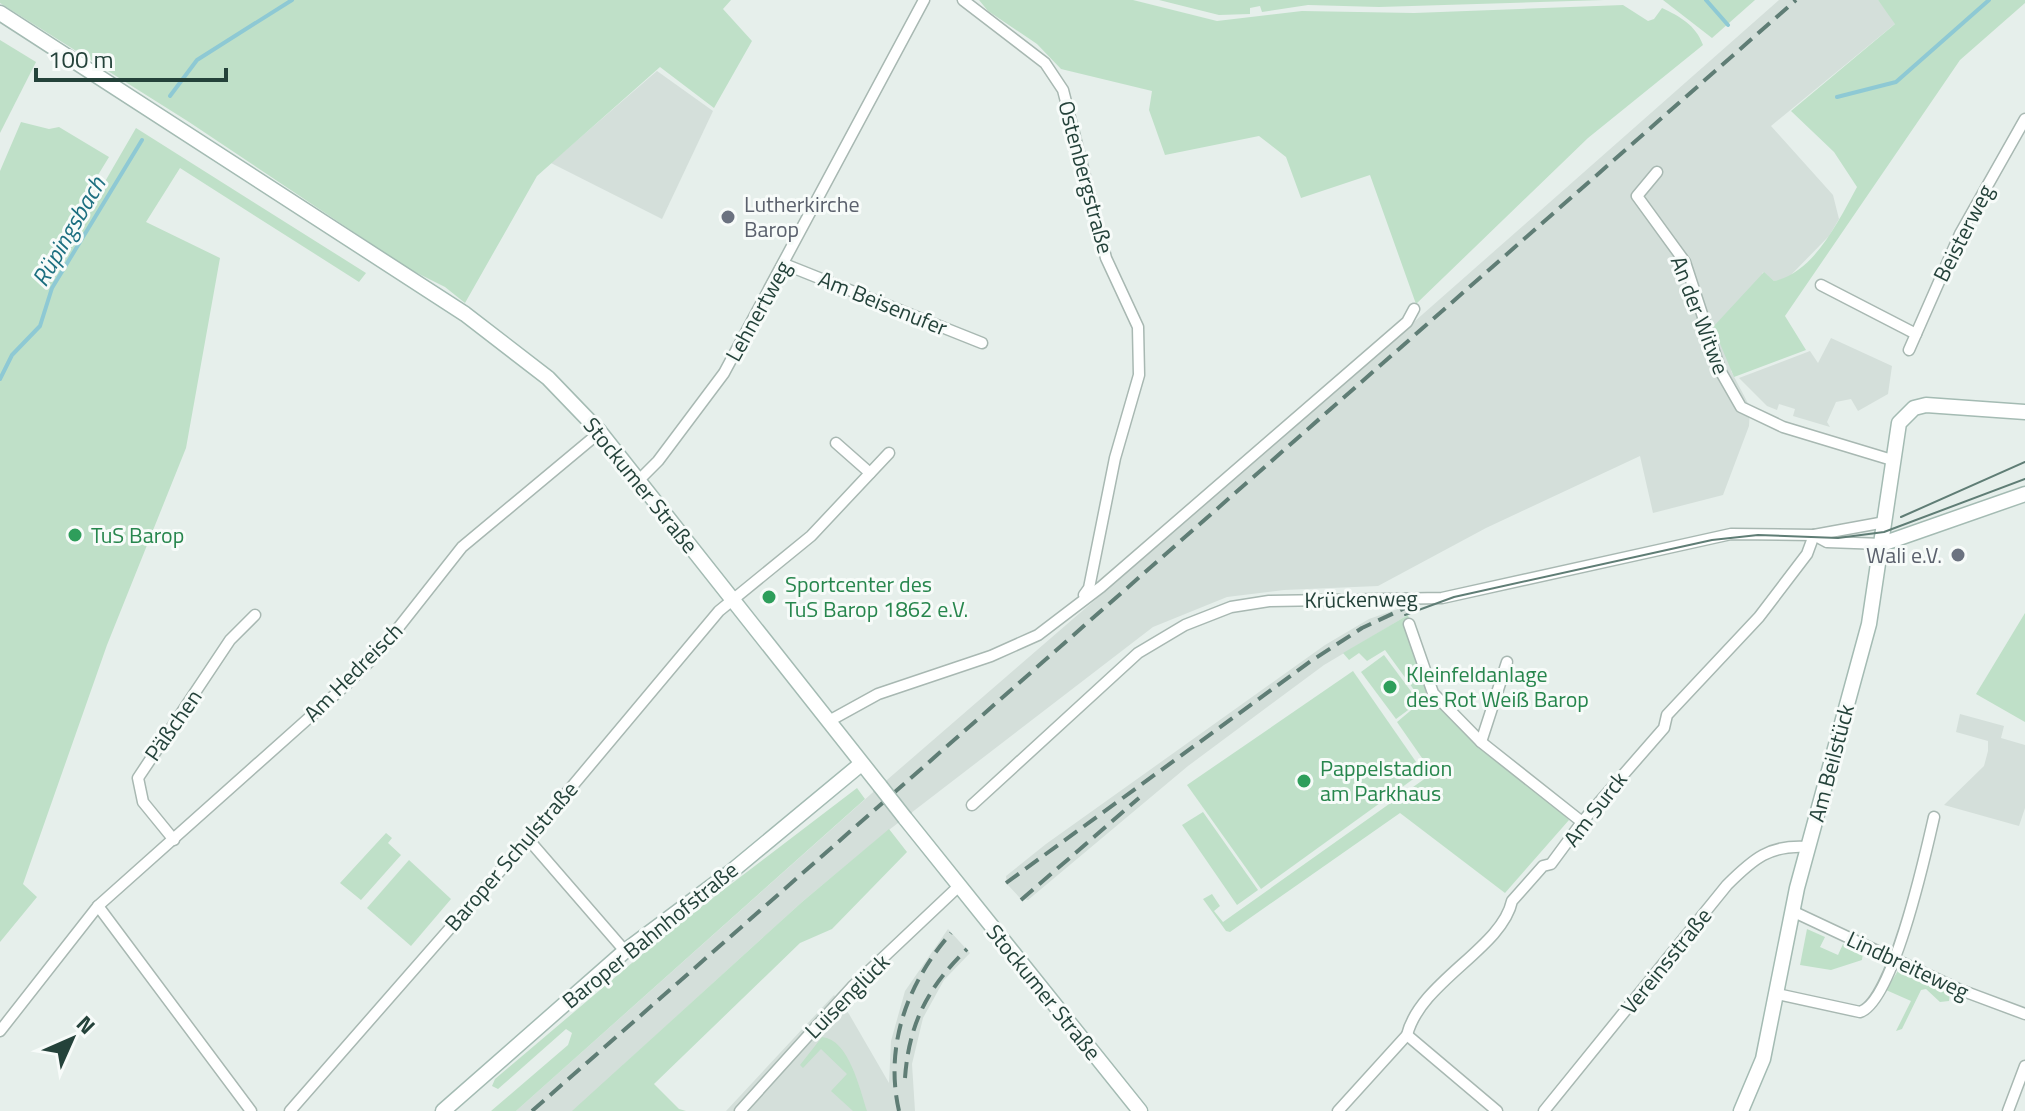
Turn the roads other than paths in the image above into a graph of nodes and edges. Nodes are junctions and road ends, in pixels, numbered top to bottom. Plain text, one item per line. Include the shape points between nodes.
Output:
1 (963, 0) edge
2 (969, 0) edge
3 (924, 1) edge
4 (975, 11) junction
5 (0, 13) edge
6 (2025, 119) edge
7 (1657, 172) dead end
8 (784, 264) junction
9 (1821, 285) dead end
10 (1414, 309) dead end
11 (1916, 334) junction
12 (982, 343) dead end
13 (1909, 350) dead end
14 (2025, 412) edge
15 (600, 432) junction
16 (836, 443) dead end
17 (889, 453) dead end
18 (1892, 460) junction
19 (870, 473) junction
20 (639, 480) junction
21 (2025, 494) edge
22 (1884, 533) junction
23 (1814, 535) junction
24 (731, 599) junction
25 (1075, 607) junction
26 (255, 615) dead end
27 (1409, 624) dead end
28 (1507, 662) dead end
29 (829, 721) junction
30 (1481, 742) junction
31 (861, 764) junction
32 (972, 805) dead end
33 (1934, 817) dead end
34 (1582, 822) junction
35 (528, 839) junction
36 (174, 840) junction
37 (1808, 847) junction
38 (959, 886) junction
39 (98, 906) junction
40 (1792, 911) junction
41 (625, 951) junction
42 (1894, 960) junction
43 (1777, 994) junction
44 (2025, 1014) edge
45 (0, 1031) edge
46 (1407, 1035) junction
47 (2025, 1066) edge
48 (251, 1111) edge
49 (290, 1111) edge
50 (443, 1111) edge
51 (740, 1111) edge
52 (1140, 1111) edge
53 (1338, 1111) edge
54 (1497, 1111) edge
55 (1544, 1111) edge
56 (1741, 1111) edge
57 (2008, 1111) edge

1 - 4 street, Ostenbergstraße
2 - 4 street, Ostenbergstraße
3 - 8 street, Lehnertweg
4 - 25 street, Ostenbergstraße via 1045,63 1063,90 1106,258 1138,327 1139,375 1115,458 1089,588
5 - 15 main road, Stockumer Straße via 465,314 548,378
6 - 11 street, Beisterweg via 1960,234
7 - 18 street, An der Witwe via 1637,196 1685,262 1721,372 1741,407 1783,427
8 - 12 street, Am Beisenufer
8 - 20 street, Lehnertweg via 724,373
9 - 11 street
10 - 25 street, Ostenbergstraße via 1407,322
11 - 13 street, Beisterweg
14 - 18 main road via 1914,408 1899,423
15 - 20 main road, Stockumer Straße
15 - 36 street, Am Hedreisch via 462,547 380,651
16 - 19 street
17 - 19 street, Baroper Schulstraße
18 - 22 main road
19 - 24 street, Baroper Schulstraße via 811,536
20 - 24 main road, Stockumer Straße
21 - 22 main road, Krückenweg
22 - 23 street, Krückenweg
22 - 23 street, Krückenweg via 1827,542
22 - 37 main road, Am Beilstück via 1869,624
23 - 32 street, Krückenweg via 1731,534 1442,598 1269,601 1231,607 1185,625 1138,653
23 - 34 street, Am Surck via 1807,554 1759,617 1667,715 1664,728
24 - 29 main road, Stockumer Straße
24 - 35 street, Baroper Schulstraße
25 - 29 street, Ostenbergstraße via 1038,635 878,694
26 - 36 street, Päßchen via 230,640 138,778 143,802
27 - 30 street via 1433,693
28 - 30 street
29 - 31 main road, Stockumer Straße
30 - 34 street
31 - 38 main road, Stockumer Straße, bridge
31 - 41 main road, Baroper Bahnhofstraße
33 - 42 street
34 - 46 street, Am Surck via 1551,864 1543,866 1512,901 1509,915 1411,1020
35 - 41 street
35 - 49 street, Baroper Schulstraße
36 - 39 street, Am Hedreisch
37 - 40 main road, Am Beilstück
37 - 55 street, Vereinsstraße via 1785,845 1757,855 1727,885
38 - 51 street, Luisenglück via 852,987
38 - 52 main road, Stockumer Straße
39 - 45 street, Am Hedreisch
39 - 48 street
40 - 42 street, Lindbreiteweg
40 - 43 main road, Am Beilstück
41 - 50 main road, Baroper Bahnhofstraße
42 - 43 street via 1872,1005 1860,1012
42 - 44 street, Lindbreiteweg
43 - 56 main road, Am Beilstück via 1763,1059
46 - 53 street, Am Surck
46 - 54 street
47 - 57 street

